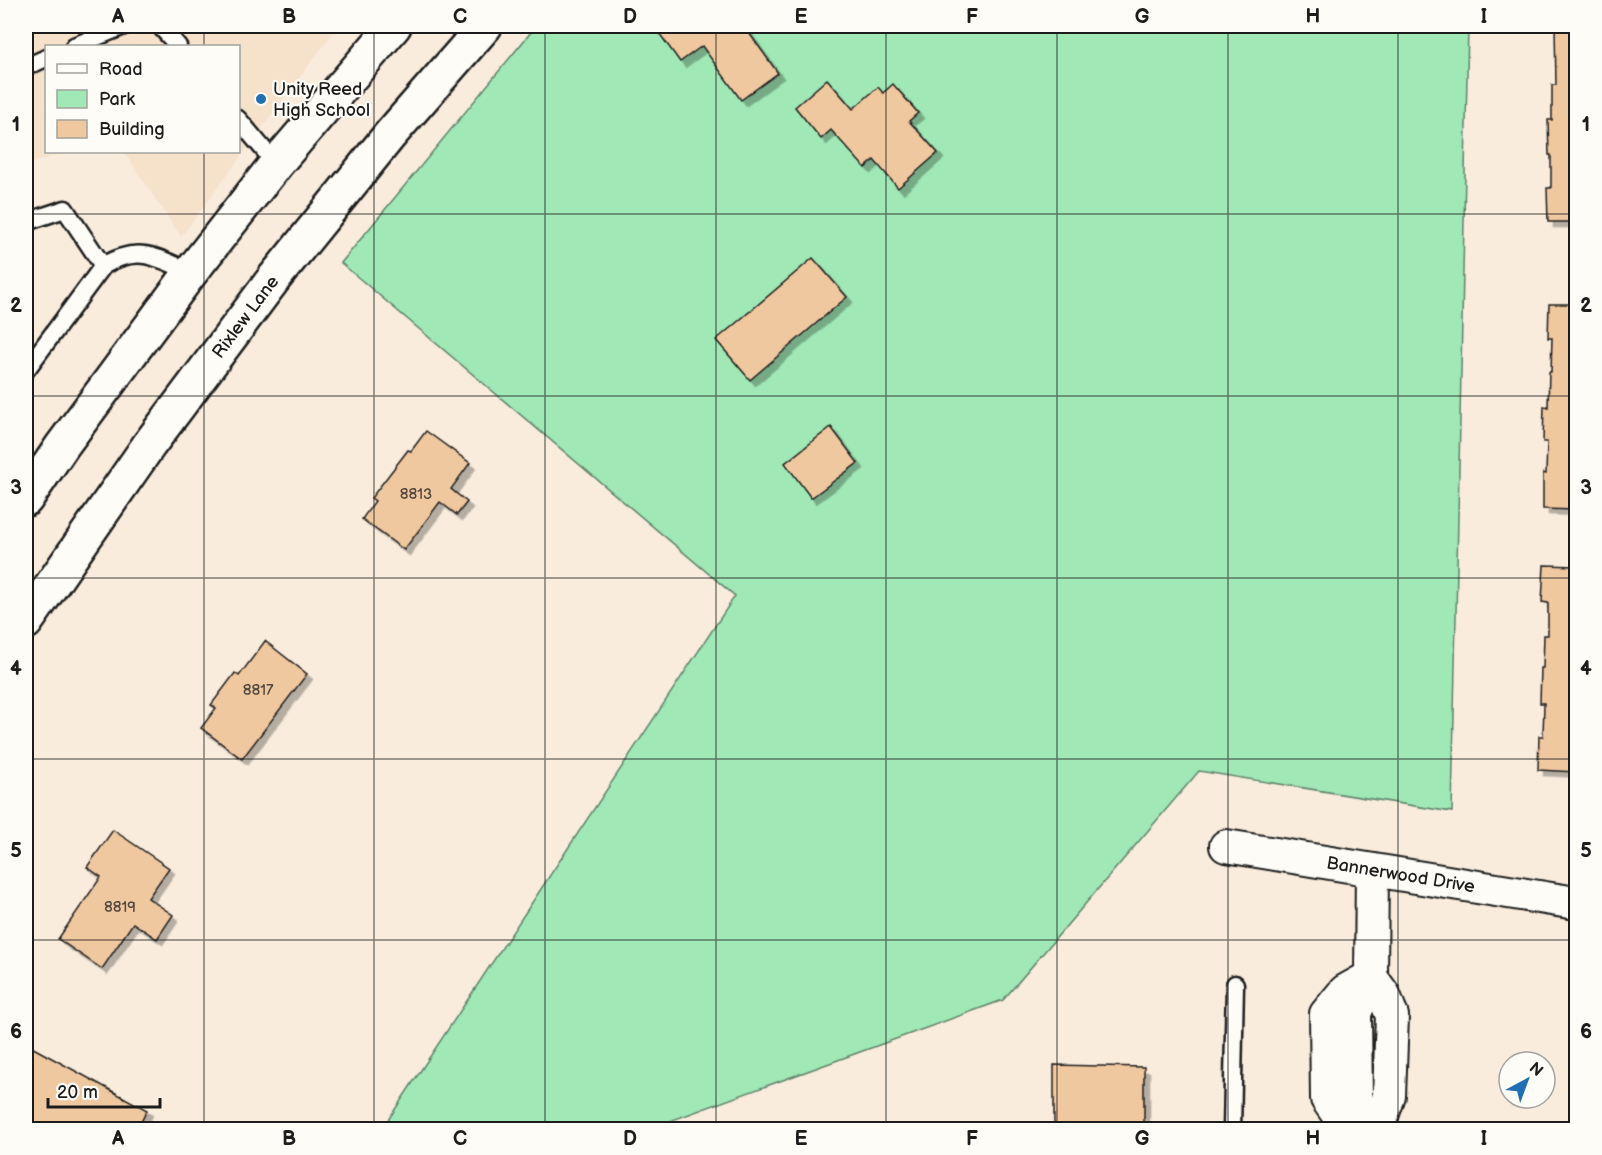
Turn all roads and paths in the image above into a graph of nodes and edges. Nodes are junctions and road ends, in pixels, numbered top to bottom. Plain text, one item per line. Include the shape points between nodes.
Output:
1 (124, 26) edge
2 (160, 26) edge
3 (394, 26) edge
4 (485, 26) edge
5 (76, 45) edge
6 (177, 45) edge
7 (45, 58) edge
8 (26, 67) edge
9 (240, 121) edge
10 (276, 164) junction
11 (26, 222) edge
12 (103, 266) junction
13 (191, 272) junction
14 (26, 370) edge
15 (26, 499) edge
16 (26, 622) edge
17 (1226, 846) dead end
18 (1372, 870) junction
19 (1576, 903) edge
20 (1371, 977) junction
21 (1235, 984) dead end
22 (1232, 1130) edge
23 (1357, 1130) edge
24 (1366, 1130) edge
25 (1373, 1130) edge

1 - 5 lane
2 - 6 lane
3 - 10 street
4 - 16 street, Rixlew Lane via 274,277 149,445
7 - 8 lane
9 - 10 lane
10 - 13 street
11 - 12 lane via 65,209
12 - 13 lane via 118,257 138,253
12 - 14 lane
13 - 15 street
17 - 18 street, Bannerwood Drive
18 - 19 street, Bannerwood Drive
18 - 20 street
20 - 23 street via 1345,991 1326,1014 1327,1099 1343,1122
20 - 24 street via 1355,1013 1356,1099
20 - 25 street via 1392,1016 1389,1096
21 - 22 lane

